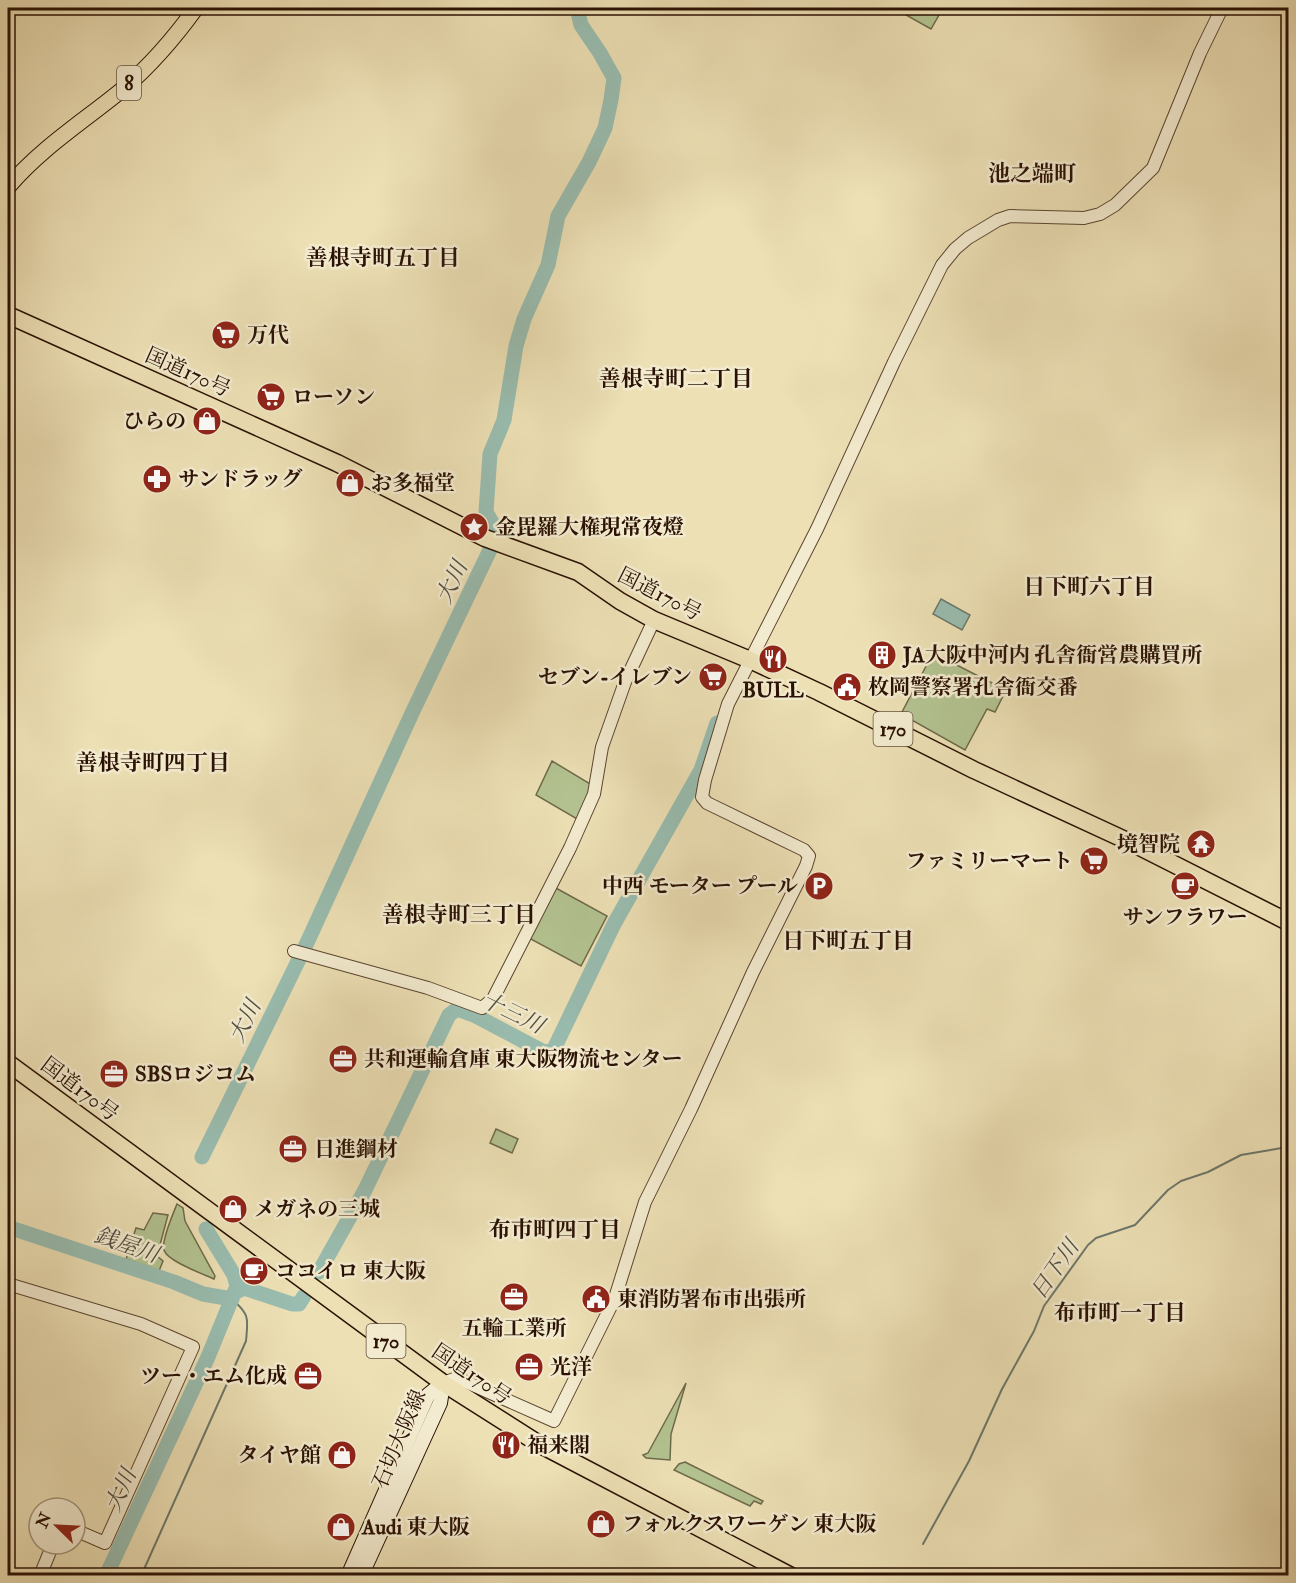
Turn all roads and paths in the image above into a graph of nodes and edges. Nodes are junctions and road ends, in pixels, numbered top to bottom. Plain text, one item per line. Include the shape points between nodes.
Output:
1 (196, 8) edge
2 (1222, 8) edge
3 (8, 187) edge
4 (8, 315) edge
5 (654, 620) junction
6 (750, 660) junction
7 (1288, 922) edge
8 (294, 951) dead end
9 (8, 1063) edge
10 (8, 1284) edge
11 (443, 1383) junction
12 (87, 1535) edge
13 (48, 1556) edge
14 (40, 1575) edge
15 (348, 1575) edge
16 (362, 1575) edge
17 (791, 1575) edge

1 - 3 main road, 8 via 144,70 28,165
2 - 6 street via 1153,168 1115,205 1084,218 1010,216 998,220 968,238 942,265
4 - 5 highway, 国道170号 / 170 via 337,463 491,541 578,572
5 - 6 highway, 国道170号 / 170
5 - 8 street via 625,682 602,747 594,794 493,999 482,1008 428,988
6 - 7 highway, 国道170号 / 170
6 - 11 street via 728,704 702,797 707,803 804,850 809,856 806,866 645,1202 615,1298 554,1421 457,1378
9 - 11 highway, 国道170号 / 170
10 - 12 street via 141,1324 193,1347 105,1542
11 - 15 main road, 石切大阪線 via 428,1395
11 - 16 main road, 石切大阪線 via 440,1403
11 - 17 highway, 国道170号 / 170 via 548,1449
13 - 14 street

